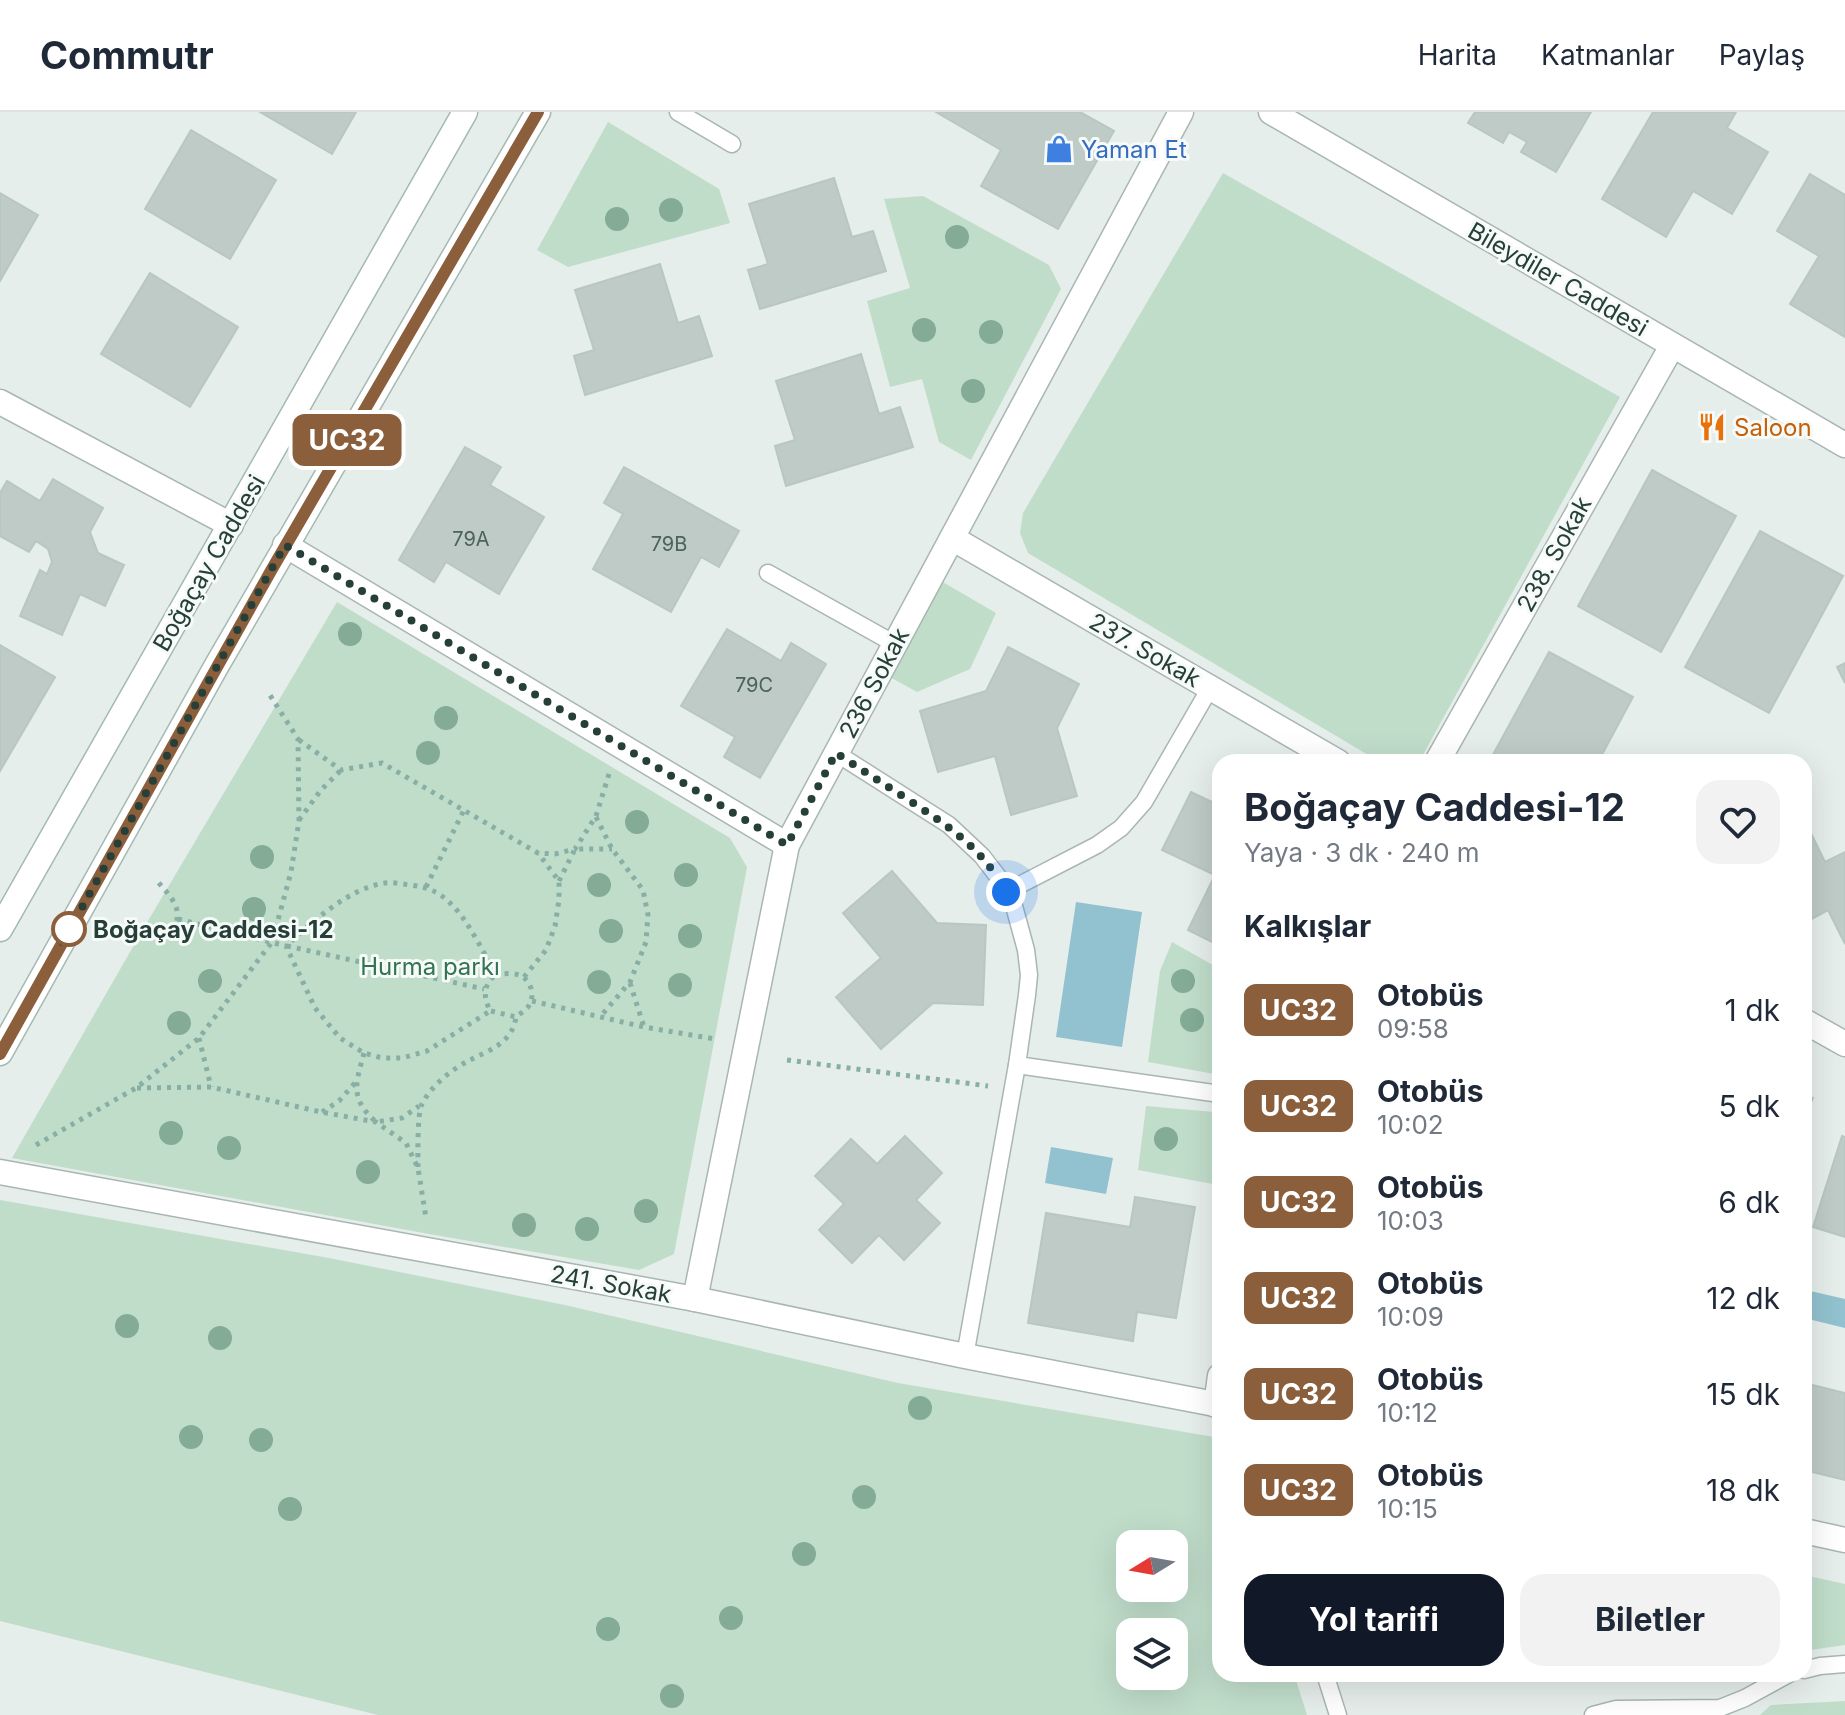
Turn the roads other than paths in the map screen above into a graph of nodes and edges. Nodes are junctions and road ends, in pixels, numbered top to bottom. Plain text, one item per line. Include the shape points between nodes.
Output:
1 (465, 112) edge
2 (538, 112) edge
3 (678, 112) edge
4 (1181, 112) edge
5 (1271, 112) edge
6 (732, 144) dead end
7 (1672, 346) junction
8 (0, 402) edge
9 (1845, 445) edge
10 (231, 525) junction
11 (952, 538) junction
12 (285, 545) junction
13 (768, 573) dead end
14 (895, 644) junction
15 (1210, 688) junction
16 (836, 753) junction
17 (1324, 754) edge
18 (1442, 754) edge
19 (787, 845) junction
20 (1006, 892) junction
21 (0, 929) edge
22 (1812, 1025) edge
23 (1845, 1044) edge
24 (0, 1053) edge
25 (1017, 1065) junction
26 (1212, 1093) edge
27 (0, 1172) edge
28 (695, 1299) junction
29 (965, 1356) junction
30 (1212, 1404) edge
31 (1812, 1533) edge
32 (1845, 1540) edge
33 (1845, 1664) edge
34 (1812, 1669) edge
35 (1328, 1682) edge
36 (1774, 1682) edge
37 (1721, 1712) edge
38 (1338, 1715) edge
39 (1593, 1715) edge

1 - 10 street, Boğaçay Caddesi
2 - 12 street
3 - 6 lane
4 - 11 street, 236 Sokak
5 - 7 street, Bileydiler Caddesi
7 - 9 street, Bileydiler Caddesi
7 - 18 street, 238. Sokak
8 - 10 street
10 - 21 street, Boğaçay Caddesi
11 - 14 street, 236 Sokak
11 - 15 street, 237. Sokak
12 - 19 street
12 - 24 street
13 - 14 lane
14 - 16 street, 236 Sokak
15 - 17 street, 237. Sokak
15 - 20 lane via 1144,802 1121,828
16 - 19 street, 236 Sokak
16 - 20 lane via 949,825 982,856
19 - 28 street, 236 Sokak
20 - 25 lane via 1029,975
22 - 23 street
25 - 26 lane
25 - 29 lane
27 - 28 street, 241. Sokak
28 - 29 street, 241. Sokak
29 - 30 street, 241. Sokak
31 - 32 street
33 - 34 lane
35 - 38 lane
36 - 37 lane
37 - 39 lane via 1616,1709

